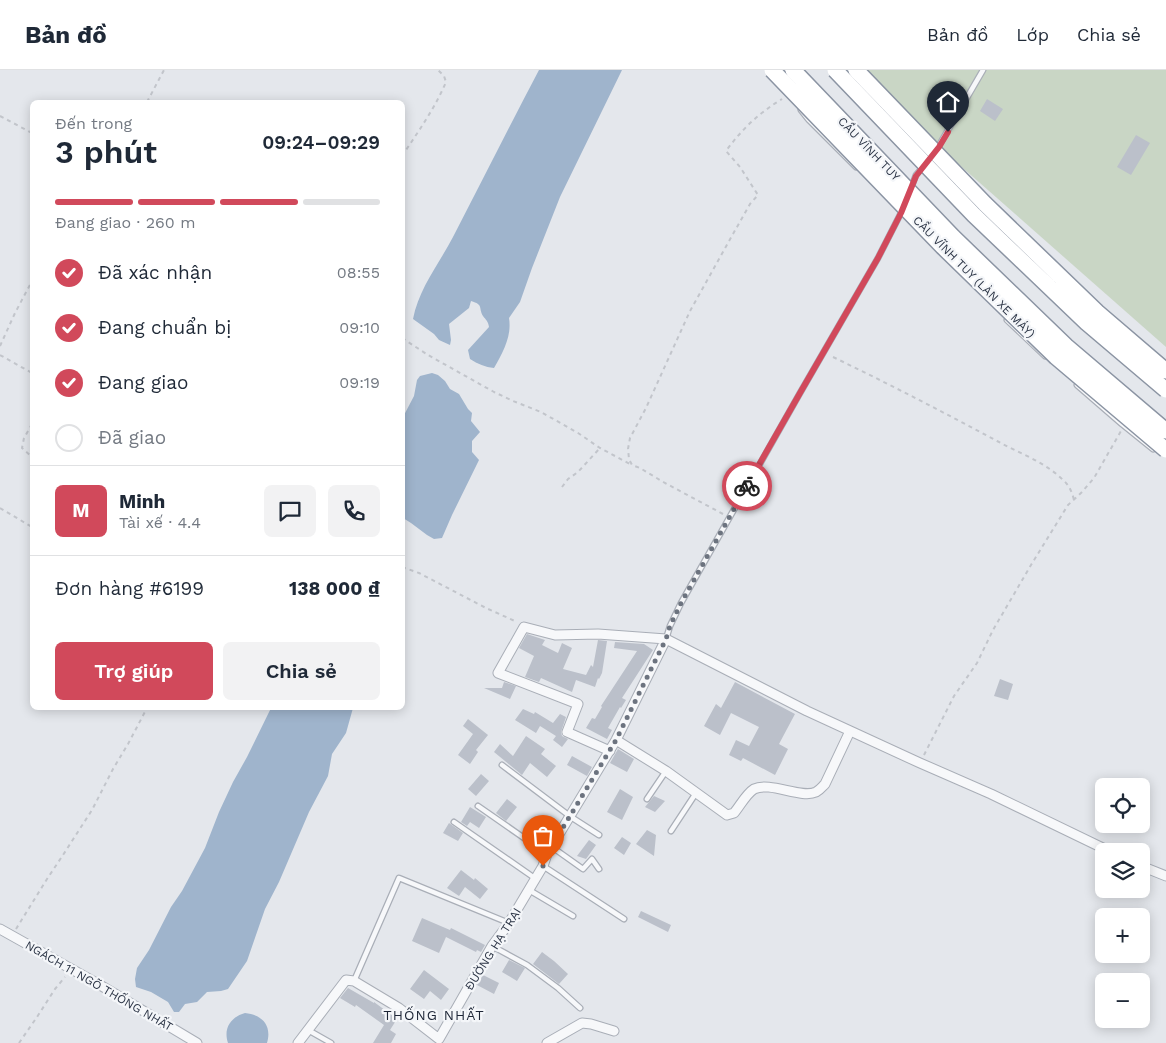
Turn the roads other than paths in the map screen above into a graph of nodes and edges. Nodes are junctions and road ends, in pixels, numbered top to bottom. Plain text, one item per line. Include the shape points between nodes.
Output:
1 (772, 70) edge
2 (793, 70) edge
3 (835, 70) edge
4 (856, 70) edge
5 (983, 70) edge
6 (782, 89) dead end
7 (789, 95) road end
8 (799, 108) dead end
9 (933, 154) dead end
10 (928, 161) dead end
11 (862, 173) dead end
12 (894, 207) dead end
13 (901, 213) junction
14 (908, 220) dead end
15 (1006, 319) dead end
16 (1049, 360) dead end
17 (1166, 371) edge
18 (1071, 379) dead end
19 (1166, 390) edge
20 (1166, 431) edge
21 (1163, 452) edge
22 (666, 639) junction
23 (850, 731) junction
24 (616, 740) junction
25 (610, 751) junction
26 (502, 766) dead end
27 (666, 771) junction
28 (696, 793) junction
29 (647, 799) dead end
30 (478, 806) dead end
31 (571, 816) junction
32 (454, 822) dead end
33 (671, 831) dead end
34 (599, 836) dead end
35 (1095, 844) edge
36 (550, 850) junction
37 (543, 866) junction
38 (599, 869) dead end
39 (1150, 870) edge
40 (1166, 876) edge
41 (536, 878) junction
42 (530, 890) junction
43 (573, 916) dead end
44 (624, 918) dead end
45 (509, 923) junction
46 (0, 929) edge
47 (492, 946) junction
48 (354, 981) junction
49 (580, 1008) dead end
50 (308, 1030) junction
51 (614, 1030) dead end
52 (442, 1042) edge
53 (197, 1043) edge
54 (298, 1043) edge
55 (331, 1043) edge
56 (547, 1043) edge

1 - 21 highway, CẦU VĨNH TUY (LÀN XE MÁY), bridge via 950,254 1056,357
2 - 20 highway, CẦU VĨNH TUY, bridge via 960,244 1066,346
3 - 19 highway, bridge via 995,235 1087,323
4 - 17 highway, bridge via 992,211 1097,312
5 - 9 lane
6 - 7 lane
8 - 11 lane
10 - 13 lane via 916,176
12 - 13 lane
13 - 14 lane
13 - 22 lane via 681,603
15 - 16 lane
18 - 21 lane via 1124,426
22 - 23 street
22 - 24 street, ĐƯỜNG HẠ TRẠI
22 - 25 street via 598,634 555,635 524,626 498,673 578,704 567,732
23 - 28 street via 825,784 811,794 761,787 754,789 734,813 727,815
23 - 35 street
24 - 25 street, ĐƯỜNG HẠ TRẠI
24 - 27 street
25 - 31 street, ĐƯỜNG HẠ TRẠI
26 - 31 lane
27 - 28 street
27 - 29 lane
28 - 33 lane
30 - 36 lane
31 - 34 lane
31 - 36 street, ĐƯỜNG HẠ TRẠI
32 - 41 lane
36 - 37 street, ĐƯỜNG HẠ TRẠI
36 - 38 lane via 584,869 592,859
37 - 41 street, ĐƯỜNG HẠ TRẠI
37 - 44 lane
39 - 40 street
41 - 42 street, ĐƯỜNG HẠ TRẠI
42 - 43 lane
42 - 45 street, ĐƯỜNG HẠ TRẠI
45 - 47 street, ĐƯỜNG HẠ TRẠI
45 - 48 lane via 399,878
46 - 53 street, NGÁCH 11 NGÕ THỐNG NHẤT
47 - 49 lane via 527,965
47 - 52 street, ĐƯỜNG HẠ TRẠI
48 - 50 street via 346,980
48 - 52 street, ĐƯỜNG HẠ TRẠI via 399,1008
50 - 54 street
50 - 55 lane
51 - 56 street via 582,1023

